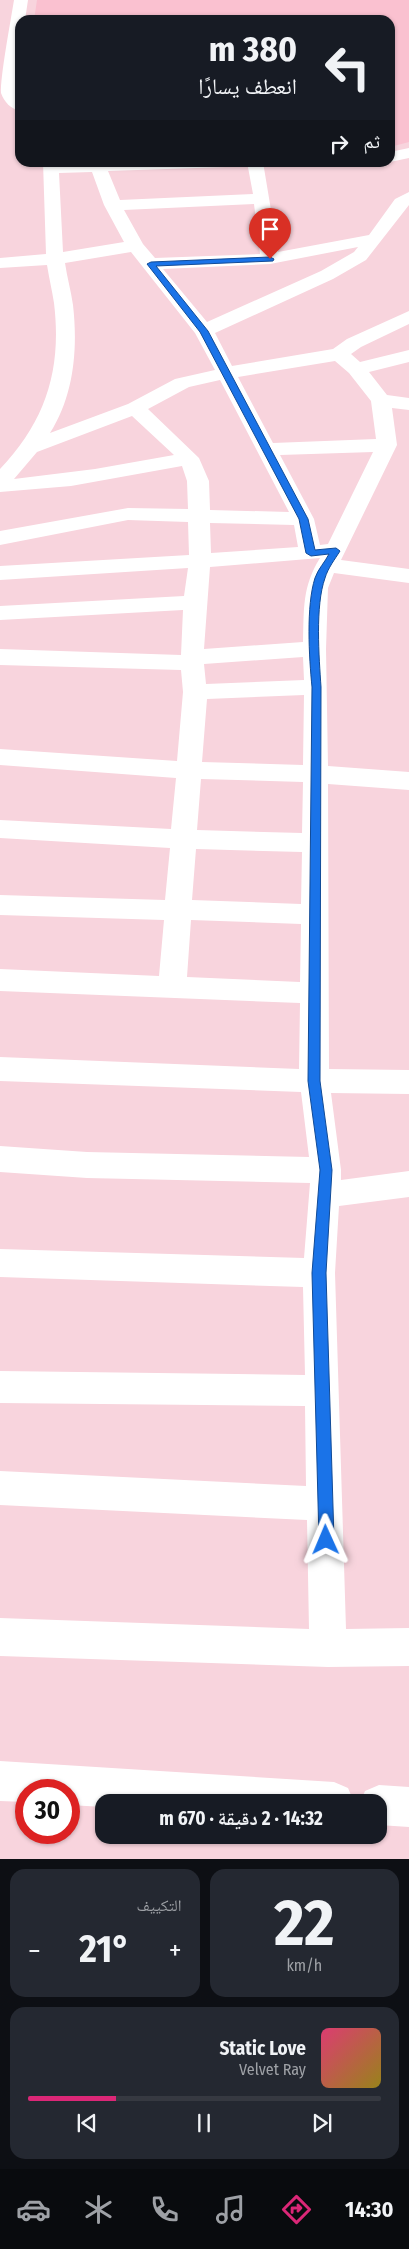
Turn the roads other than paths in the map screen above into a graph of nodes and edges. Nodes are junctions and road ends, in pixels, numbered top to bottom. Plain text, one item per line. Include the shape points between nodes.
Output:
1 (21, 0) edge
2 (19, 15) edge
3 (15, 38) edge
4 (15, 108) edge
5 (409, 153) edge
6 (395, 156) edge
7 (51, 167) edge
8 (98, 167) edge
9 (256, 167) edge
10 (409, 197) edge
11 (262, 199) junction
12 (113, 205) junction
13 (376, 238) junction
14 (135, 246) junction
15 (55, 259) junction
16 (270, 259) junction
17 (0, 263) edge
18 (151, 264) junction
19 (409, 317) edge
20 (204, 331) junction
21 (339, 354) junction
22 (409, 356) edge
23 (356, 369) junction
24 (226, 373) junction
25 (381, 400) junction
26 (409, 404) edge
27 (135, 408) junction
28 (387, 445) junction
29 (32, 447) junction
30 (267, 449) junction
31 (189, 458) junction
32 (0, 481) edge
33 (0, 486) edge
34 (198, 515) junction
35 (303, 519) junction
36 (0, 538) edge
37 (325, 556) junction
38 (200, 561) junction
39 (0, 573) edge
40 (409, 576) edge
41 (195, 602) junction
42 (0, 613) edge
43 (314, 650) junction
44 (0, 657) edge
45 (193, 660) junction
46 (316, 687) junction
47 (195, 692) junction
48 (0, 758) edge
49 (188, 770) junction
50 (316, 774) junction
51 (409, 780) edge
52 (0, 829) edge
53 (184, 839) junction
54 (315, 843) junction
55 (0, 905) edge
56 (179, 911) junction
57 (316, 914) junction
58 (0, 980) edge
59 (172, 986) junction
60 (315, 993) junction
61 (0, 1069) edge
62 (314, 1081) junction
63 (409, 1082) edge
64 (0, 1159) edge
65 (325, 1183) junction
66 (409, 1184) edge
67 (0, 1263) edge
68 (319, 1273) junction
69 (0, 1387) edge
70 (321, 1391) junction
71 (0, 1488) edge
72 (326, 1504) junction
73 (0, 1637) edge
74 (409, 1647) edge
75 (328, 1648) junction
76 (0, 1781) edge
77 (207, 1794) edge
78 (387, 1806) edge
79 (409, 1807) edge

1 - 2 street
3 - 4 street via 8,94
5 - 6 street
7 - 15 street
8 - 12 street
9 - 11 street
10 - 13 street
11 - 12 street
11 - 16 street
12 - 14 street
13 - 16 street
13 - 20 street via 360,256 327,275
14 - 15 street
14 - 18 street
15 - 17 street
15 - 29 street via 64,309 66,351 61,385 48,422
16 - 18 street
18 - 20 street
19 - 21 street via 354,343
20 - 24 street
21 - 23 street
21 - 24 street
22 - 23 street
23 - 25 street
24 - 27 street via 182,383
24 - 30 street
25 - 26 street
25 - 28 street
27 - 29 street
27 - 31 street
28 - 30 street
28 - 37 street
29 - 32 street
30 - 35 street
31 - 33 street via 94,477
31 - 34 street via 198,481
34 - 35 street
34 - 36 street via 128,514
34 - 38 street
35 - 37 street
37 - 38 street
37 - 40 street
37 - 43 street via 317,588
38 - 39 street
38 - 41 street
41 - 42 street
41 - 45 street
43 - 45 street
43 - 46 street
44 - 45 street
45 - 47 street
46 - 47 street
46 - 50 street
47 - 49 street
48 - 49 street
49 - 50 street
49 - 53 street
50 - 51 street
50 - 54 street
52 - 53 street
53 - 54 street
53 - 56 street
54 - 57 street
55 - 56 street
56 - 57 street
56 - 59 street
57 - 60 street
58 - 59 street
59 - 60 street
60 - 62 street
61 - 62 street
62 - 63 street
62 - 65 street
64 - 65 street
65 - 66 street
65 - 68 street
67 - 68 street
68 - 70 street
69 - 70 street
70 - 72 street
71 - 72 street
72 - 75 street
73 - 75 street
74 - 75 street
76 - 77 street
78 - 79 street

